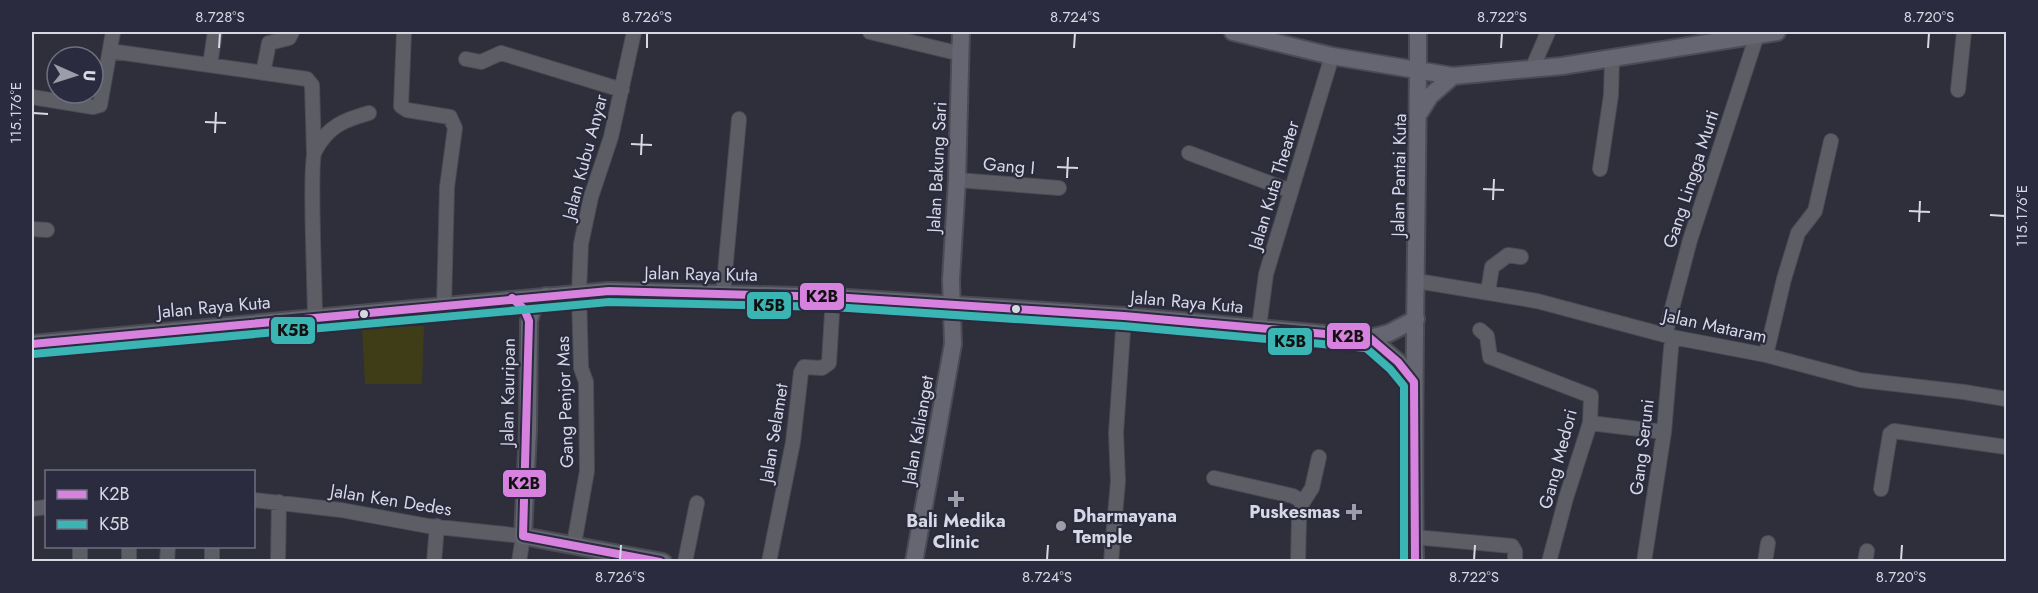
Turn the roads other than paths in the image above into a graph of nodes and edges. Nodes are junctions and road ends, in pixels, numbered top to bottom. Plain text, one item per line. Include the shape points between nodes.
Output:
1 (113, 32) edge
2 (214, 32) edge
3 (292, 32) edge
4 (404, 32) edge
5 (634, 32) edge
6 (870, 32) edge
7 (961, 32) edge
8 (1233, 32) edge
9 (1418, 32) edge
10 (1548, 32) edge
11 (1777, 32) edge
12 (1964, 32) edge
13 (1757, 35) junction
14 (1717, 36) edge
15 (110, 51) junction
16 (961, 54) junction
17 (1332, 56) junction
18 (466, 59) dead end
19 (1612, 59) junction
20 (210, 65) junction
21 (1418, 69) junction
22 (1532, 69) junction
23 (263, 73) junction
24 (1453, 76) junction
25 (622, 90) junction
26 (1958, 90) dead end
27 (32, 97) edge
28 (1419, 112) junction
29 (369, 113) dead end
30 (739, 119) dead end
31 (1831, 141) dead end
32 (314, 153) junction
33 (1189, 153) dead end
34 (1600, 169) dead end
35 (957, 180) junction
36 (1059, 188) dead end
37 (1291, 191) junction
38 (32, 229) edge
39 (47, 230) dead end
40 (1521, 256) dead end
41 (1417, 281) junction
42 (1488, 291) junction
43 (579, 293) junction
44 (723, 294) junction
45 (546, 296) junction
46 (833, 297) junction
47 (512, 298) junction
48 (952, 305) junction
49 (444, 307) junction
50 (315, 316) junction
51 (1124, 316) junction
52 (1416, 320) junction
53 (529, 321) junction
54 (1259, 327) junction
55 (1480, 330) dead end
56 (1668, 336) junction
57 (1370, 338) junction
58 (32, 344) edge
59 (1766, 355) junction
60 (1414, 382) junction
61 (2007, 399) edge
62 (1590, 423) junction
63 (1664, 432) junction
64 (2007, 447) edge
65 (1318, 457) dead end
66 (1214, 478) dead end
67 (1881, 489) dead end
68 (255, 500) edge
69 (279, 502) junction
70 (1303, 502) junction
71 (697, 503) dead end
72 (437, 526) junction
73 (523, 536) junction
74 (1414, 537) junction
75 (1768, 543) dead end
76 (574, 544) junction
77 (278, 561) edge
78 (434, 561) edge
79 (519, 561) edge
80 (663, 561) edge
81 (685, 561) edge
82 (769, 561) edge
83 (914, 561) edge
84 (1111, 561) edge
85 (1298, 561) edge
86 (1415, 561) edge
87 (1515, 561) edge
88 (1549, 561) edge
89 (1644, 561) edge
90 (1765, 561) edge

1 - 15 street
2 - 20 street
3 - 23 street via 289,38 269,43
4 - 49 street via 401,106 450,117 455,128 447,187
5 - 25 street, Jalan Kubu Anyar
6 - 16 street
7 - 16 main road, Jalan Bakung Sari
8 - 17 main road
9 - 21 main road, Jalan Pantai Kuta
10 - 22 street
11 - 13 main road
12 - 26 street
13 - 14 main road
13 - 56 street, Gang Lingga Murti via 1690,240
14 - 19 main road
15 - 20 street
15 - 27 street via 101,101 96,107
16 - 35 main road, Jalan Bakung Sari
17 - 21 main road
17 - 37 street, Jalan Kuta Theater
18 - 25 street via 481,62 501,53
19 - 22 main road
19 - 34 street
20 - 23 street
21 - 24 main road
21 - 28 main road, Jalan Pantai Kuta
22 - 24 main road
23 - 32 street via 307,79 312,85
24 - 28 main road
25 - 43 street, Jalan Kubu Anyar via 584,229
28 - 41 main road, Jalan Pantai Kuta
29 - 32 street via 333,126
30 - 44 street
31 - 59 street via 1815,211 1798,233
32 - 50 street
33 - 37 street
35 - 36 street, Gang I
35 - 48 main road, Jalan Bakung Sari
37 - 54 street, Jalan Kuta Theater via 1266,274
38 - 39 street
40 - 42 street via 1508,255 1492,267
41 - 42 street, Jalan Mataram
41 - 52 main road, Jalan Pantai Kuta
42 - 56 street, Jalan Mataram
43 - 44 main road, Jalan Raya Kuta
43 - 45 main road, Jalan Raya Kuta
43 - 76 street, Gang Penjor Mas via 587,471
44 - 46 main road, Jalan Raya Kuta
45 - 47 main road, Jalan Raya Kuta
45 - 53 main road, Jalan Kauripan via 532,310
46 - 48 main road, Jalan Raya Kuta
46 - 82 street, Jalan Selamet via 828,363 822,368 804,367 801,372 793,442
47 - 49 main road, Jalan Raya Kuta
47 - 53 main road, Jalan Kauripan via 524,309
48 - 51 main road, Jalan Raya Kuta
48 - 83 main road, Jalan Kalianget via 949,373
49 - 50 main road, Jalan Raya Kuta
50 - 58 main road, Jalan Raya Kuta
51 - 54 main road, Jalan Raya Kuta
51 - 84 street
52 - 57 main road, Jalan Raya Kuta
52 - 60 main road
53 - 73 main road, Jalan Kauripan
54 - 57 main road, Jalan Raya Kuta
55 - 62 street, Gang Medori via 1487,336 1490,357 1590,394
56 - 59 street, Jalan Mataram
56 - 63 street, Gang Seruni
57 - 60 main road
59 - 61 street, Jalan Mataram via 1860,380
60 - 74 main road
62 - 63 street
62 - 88 street, Gang Medori
63 - 89 street, Gang Seruni
64 - 67 street via 1894,431 1890,434
65 - 70 street via 1312,488
66 - 70 street via 1293,496
68 - 69 street, Jalan Ken Dedes
69 - 72 street, Jalan Ken Dedes
69 - 77 street
70 - 85 street
71 - 81 street
72 - 73 street, Jalan Ken Dedes
72 - 78 street
73 - 76 main road
73 - 79 street
74 - 86 main road
74 - 87 street via 1512,546
75 - 90 street
76 - 80 main road

